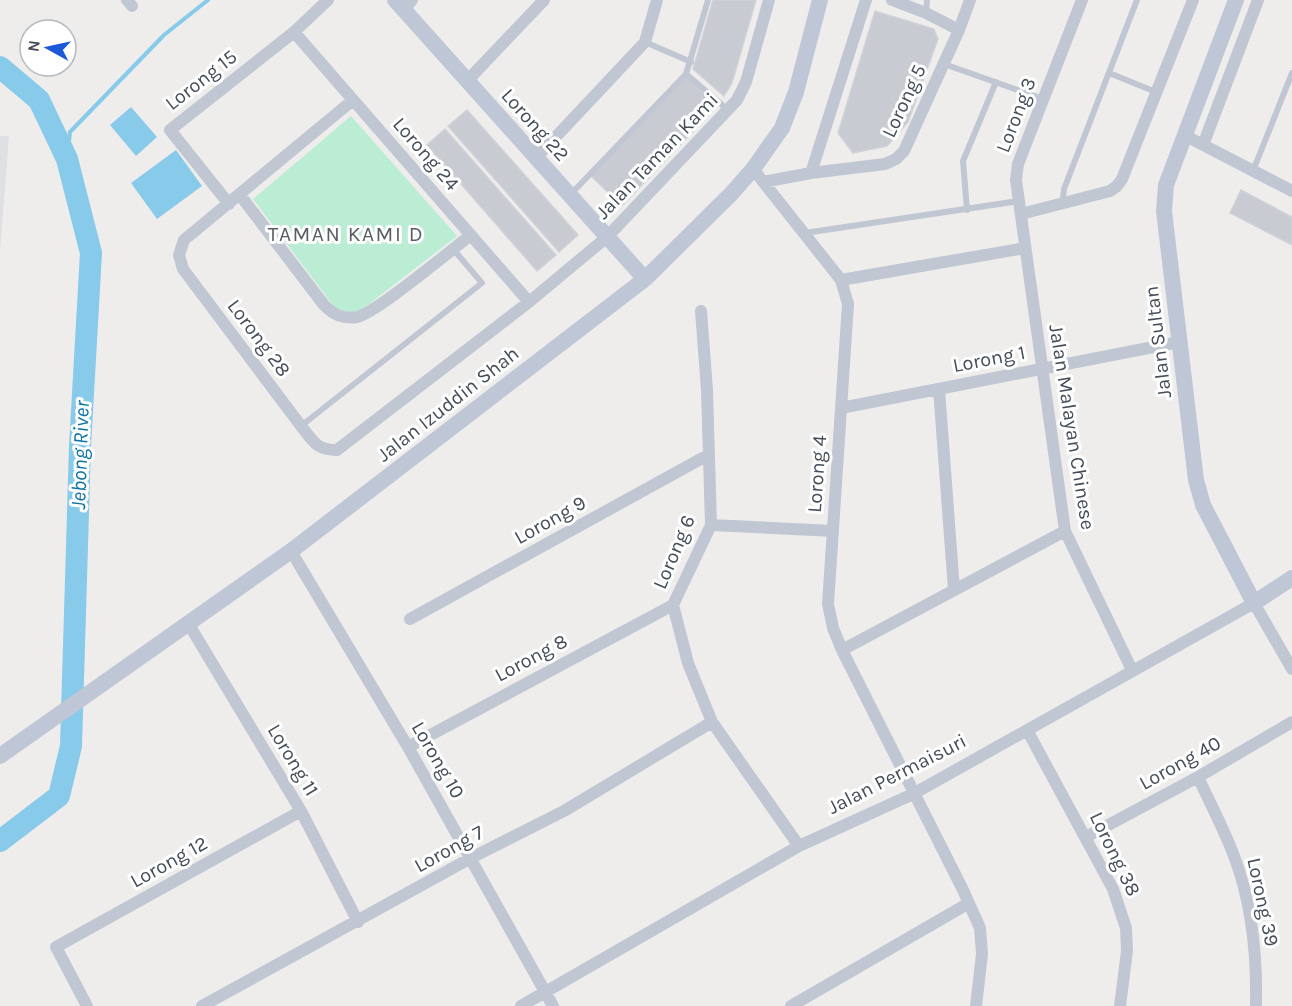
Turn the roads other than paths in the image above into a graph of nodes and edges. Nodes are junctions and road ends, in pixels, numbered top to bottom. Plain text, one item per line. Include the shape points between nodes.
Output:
1 (328, 0) edge
2 (544, 0) edge
3 (657, 0) edge
4 (708, 0) edge
5 (769, 0) edge
6 (820, 0) edge
7 (866, 0) edge
8 (892, 0) edge
9 (927, 0) edge
10 (970, 0) edge
11 (1082, 0) edge
12 (1137, 0) edge
13 (1192, 0) edge
14 (1236, 0) edge
15 (1258, 0) edge
16 (403, 3) edge
17 (926, 13) junction
18 (958, 30) junction
19 (294, 32) junction
20 (645, 42) junction
21 (691, 62) junction
22 (943, 63) junction
23 (1109, 73) junction
24 (1292, 73) edge
25 (686, 74) junction
26 (467, 81) junction
27 (996, 82) junction
28 (1156, 92) junction
29 (1043, 99) junction
30 (353, 100) junction
31 (728, 110) junction
32 (1184, 135) junction
33 (1203, 145) junction
34 (536, 158) junction
35 (1253, 171) junction
36 (811, 173) junction
37 (758, 175) junction
38 (1292, 191) edge
39 (240, 195) junction
40 (570, 195) junction
41 (1019, 201) junction
42 (229, 204) junction
43 (1062, 205) junction
44 (967, 210) junction
45 (1021, 214) junction
46 (804, 233) junction
47 (471, 235) junction
48 (607, 237) junction
49 (453, 248) junction
50 (1025, 248) junction
51 (645, 279) junction
52 (840, 280) junction
53 (529, 302) junction
54 (701, 311) dead end
55 (1179, 342) junction
56 (1042, 368) junction
57 (939, 389) junction
58 (841, 408) junction
59 (301, 426) junction
60 (708, 455) junction
61 (711, 525) junction
62 (833, 531) junction
63 (1065, 531) junction
64 (291, 551) junction
65 (1292, 578) edge
66 (954, 590) junction
67 (1254, 603) junction
68 (673, 605) junction
69 (410, 619) dead end
70 (188, 622) junction
71 (842, 650) junction
72 (1292, 669) edge
73 (1132, 670) junction
74 (712, 722) junction
75 (1292, 722) edge
76 (1027, 730) junction
77 (408, 747) junction
78 (0, 756) edge
79 (1198, 777) junction
80 (913, 794) junction
81 (301, 811) junction
82 (1086, 837) junction
83 (799, 846) junction
84 (471, 858) junction
85 (969, 903) junction
86 (358, 922) junction
87 (545, 992) junction
88 (795, 1005) edge
89 (87, 1006) edge
90 (202, 1006) edge
91 (521, 1006) edge
92 (553, 1006) edge
93 (976, 1006) edge
94 (1120, 1006) edge
95 (1256, 1006) edge

1 - 19 street, Lorong 15
2 - 26 street
3 - 20 street
4 - 21 lane
5 - 31 street, Jalan Taman Kami via 746,82
6 - 37 main road, Jalan Izuddin Shah via 796,92
7 - 36 street
8 - 17 street
9 - 17 lane
10 - 18 street, Lorong 5
11 - 29 street, Lorong 3
12 - 23 lane
13 - 28 street
14 - 32 main road, Jalan Sultan
15 - 33 street
16 - 26 main road, Lorong 22
17 - 18 street
18 - 22 street, Lorong 5
19 - 30 street, Lorong 24
19 - 42 street, Lorong 15 via 170,130
20 - 21 lane
20 - 34 street
21 - 25 lane
22 - 27 lane
22 - 36 street, Lorong 5 via 904,151 896,159 885,164
23 - 28 lane
23 - 43 lane via 1064,189
24 - 35 lane
25 - 31 lane
25 - 40 lane
26 - 34 main road, Lorong 22
27 - 29 lane
27 - 44 lane via 963,161
28 - 43 street via 1117,186 1110,192
29 - 41 street, Lorong 3 via 1018,164
30 - 39 street
30 - 47 street, Lorong 24
31 - 48 street, Jalan Taman Kami
32 - 33 street
32 - 55 main road, Jalan Sultan via 1166,185 1164,212
33 - 35 street
34 - 40 main road, Lorong 22
35 - 38 street
36 - 37 street, Lorong 5
37 - 46 street, Lorong 4
37 - 51 main road, Jalan Izuddin Shah via 731,194
39 - 42 street
39 - 49 street via 324,305 334,315 345,318 360,317 378,306
40 - 48 main road, Lorong 22
41 - 44 lane
41 - 45 street, Lorong 3
42 - 59 street, Lorong 28 via 184,240 179,255 183,269
43 - 45 street
44 - 46 lane
45 - 50 street, Lorong 3
46 - 52 street, Lorong 4
47 - 49 street
47 - 53 street, Lorong 24
48 - 51 main road, Lorong 22
48 - 53 street
49 - 59 lane via 482,283
50 - 52 street
50 - 56 street, Jalan Malayan Chinese
51 - 64 main road, Jalan Izuddin Shah
52 - 58 street, Lorong 4 via 848,304
53 - 59 street, Lorong 28 via 337,450 317,446
54 - 60 street, Lorong 6
55 - 56 street, Lorong 1
55 - 67 main road, Jalan Sultan via 1199,494
56 - 57 street, Lorong 1
56 - 63 street, Jalan Malayan Chinese
57 - 58 street, Lorong 1
57 - 66 street
58 - 62 street, Lorong 4
60 - 61 street, Lorong 6
60 - 69 street, Lorong 9
61 - 62 street
61 - 68 street, Lorong 6
62 - 71 street, Lorong 4 via 828,604
63 - 66 street
63 - 73 street, Jalan Malayan Chinese
64 - 70 main road, Jalan Izuddin Shah
64 - 77 street, Lorong 10
65 - 67 main road, Jalan Permaisuri
66 - 71 street
67 - 72 street, Jalan Sultan
67 - 73 street, Jalan Permaisuri
68 - 74 street, Lorong 6 via 688,663
68 - 77 street, Lorong 8
70 - 78 main road, Jalan Izuddin Shah
70 - 81 street, Lorong 11
71 - 80 street, Lorong 4
73 - 76 street, Jalan Permaisuri
74 - 83 street, Lorong 6
74 - 84 street, Lorong 7 via 564,811
75 - 79 street, Lorong 40
76 - 80 street, Jalan Permaisuri
76 - 82 street, Lorong 38
77 - 84 street, Lorong 10
79 - 82 street, Lorong 40
79 - 95 street, Lorong 39 via 1235,858 1246,897 1257,970
80 - 83 street, Jalan Permaisuri
80 - 85 street, Lorong 4
81 - 86 street, Lorong 11
81 - 89 street, Lorong 12 via 56,947
82 - 94 street, Lorong 38 via 1113,889 1126,928
83 - 87 street, Jalan Permaisuri
84 - 86 street, Lorong 7
84 - 87 street, Lorong 10
85 - 88 street
85 - 93 street, Lorong 4 via 980,928
86 - 90 street, Lorong 7
87 - 91 street, Jalan Permaisuri
87 - 92 street, Lorong 10

